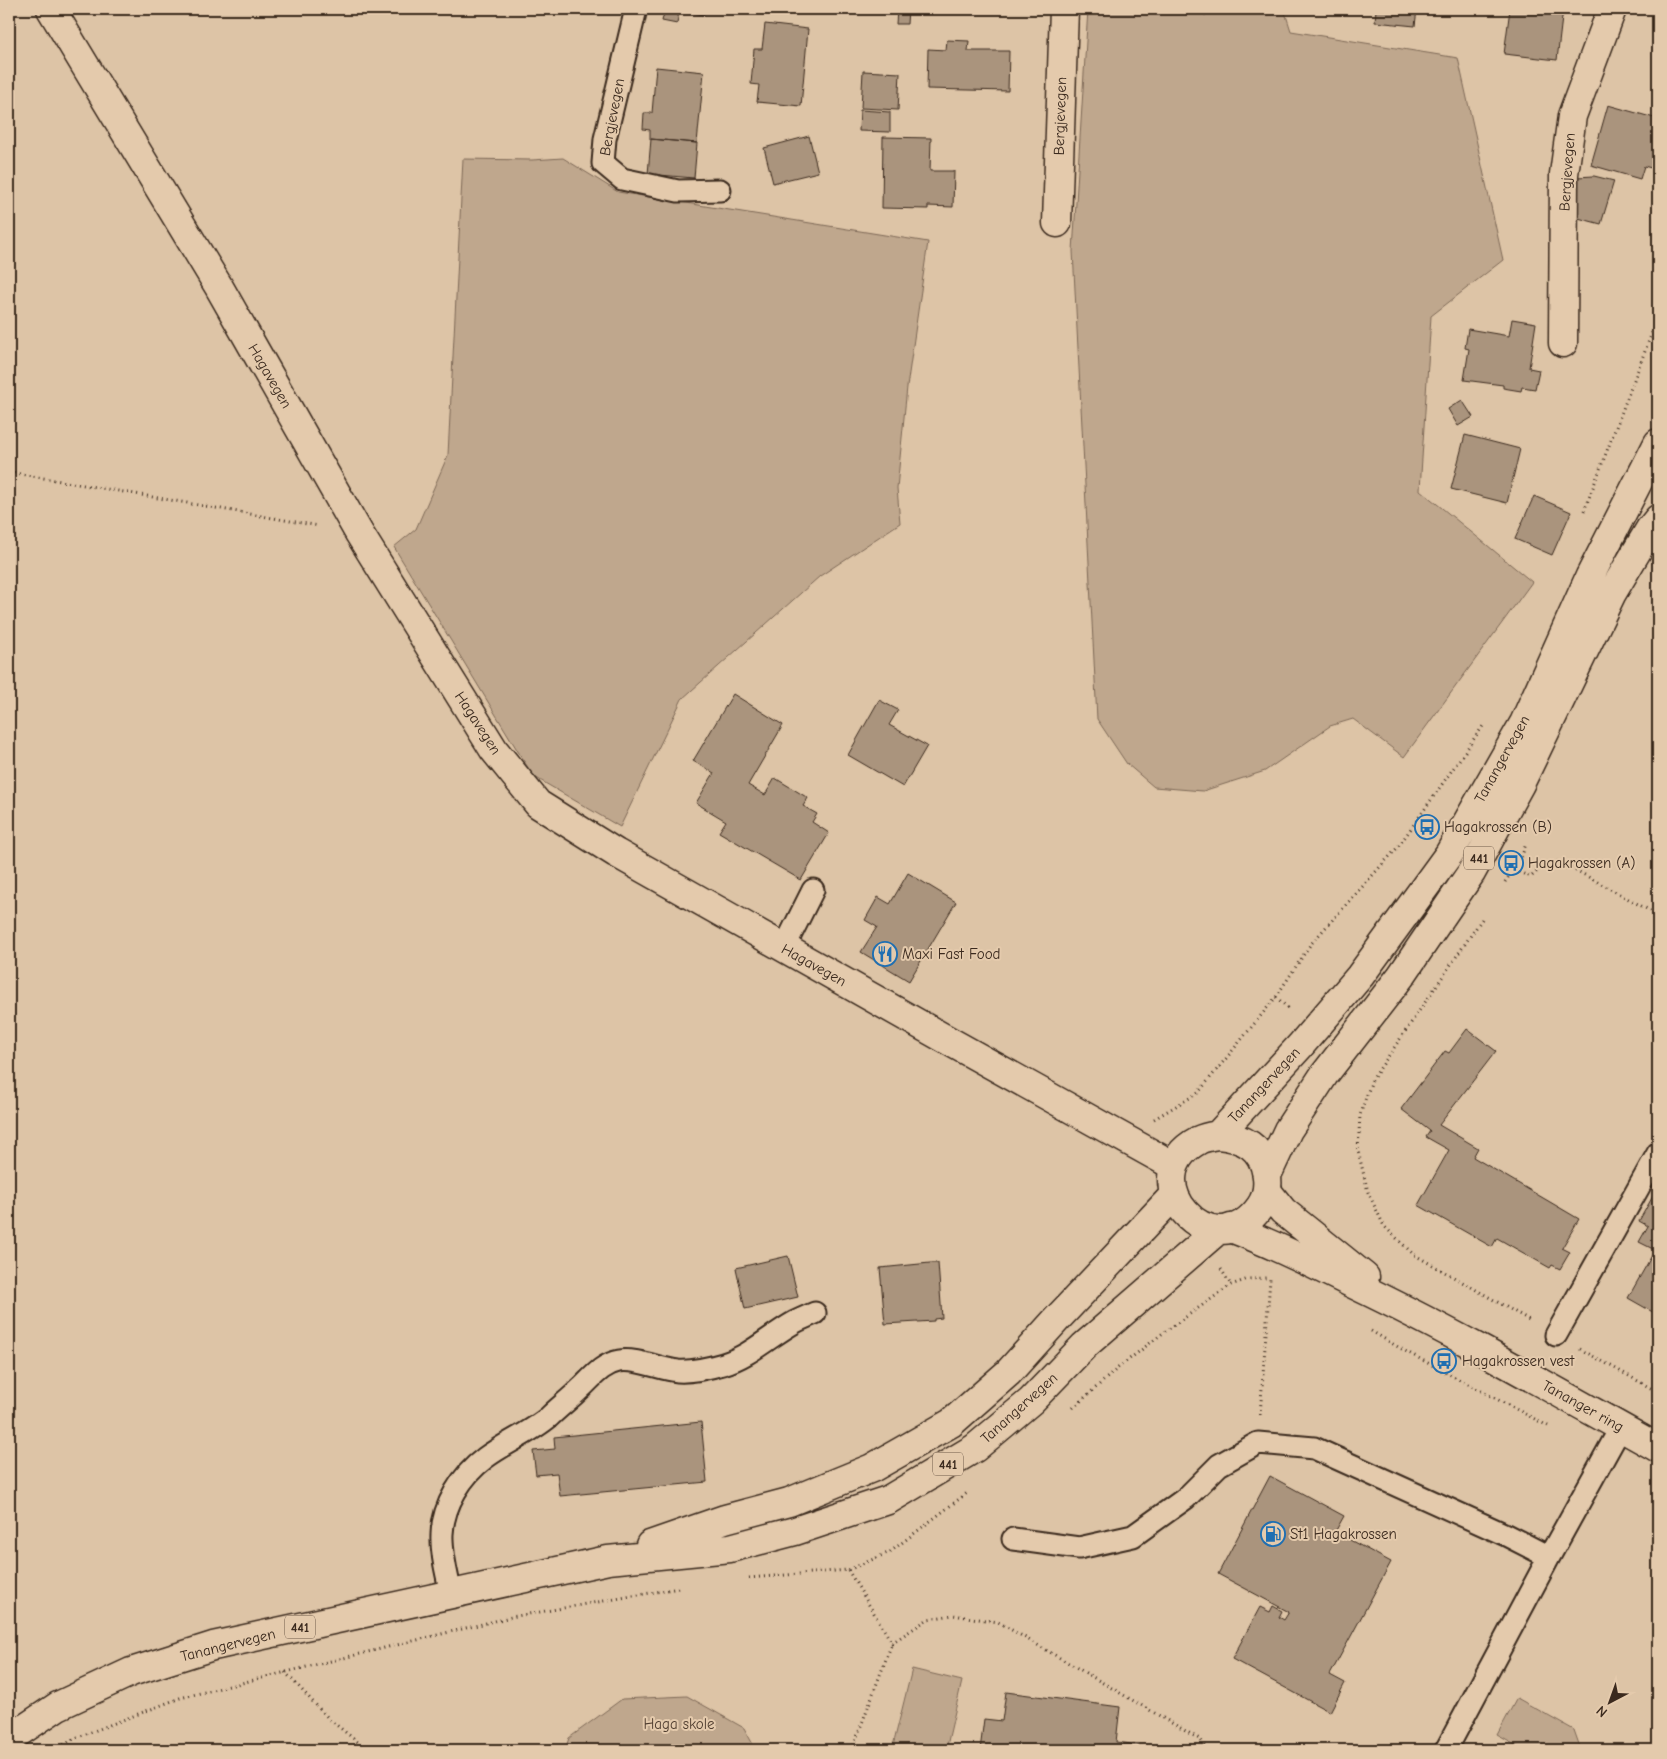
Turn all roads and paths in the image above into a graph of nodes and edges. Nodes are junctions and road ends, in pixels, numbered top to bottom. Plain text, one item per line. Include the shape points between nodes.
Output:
1 (51, 9) edge
2 (636, 9) edge
3 (1064, 9) edge
4 (1612, 9) edge
5 (720, 190) dead end
6 (1057, 223) dead end
7 (1658, 318) edge
8 (1563, 343) dead end
9 (1658, 443) edge
10 (9, 472) edge
11 (1581, 519) dead end
12 (1658, 519) edge
13 (358, 532) junction
14 (1484, 724) dead end
15 (1514, 870) dead end
16 (814, 890) dead end
17 (1658, 915) edge
18 (784, 948) junction
19 (1372, 1080) dead end
20 (1218, 1135) junction
21 (1128, 1141) junction
22 (1658, 1153) edge
23 (1174, 1166) junction
24 (1267, 1183) junction
25 (1174, 1195) junction
26 (1225, 1229) junction
27 (1270, 1278) dead end
28 (1403, 1308) junction
29 (815, 1313) dead end
30 (1556, 1335) junction
31 (1658, 1392) edge
32 (1621, 1427) junction
33 (1258, 1443) junction
34 (1658, 1448) edge
35 (1013, 1539) dead end
36 (1549, 1557) junction
37 (608, 1560) junction
38 (848, 1570) dead end
39 (451, 1594) junction
40 (892, 1643) junction
41 (285, 1671) dead end
42 (9, 1738) edge
43 (73, 1739) dead end
44 (69, 1750) edge
45 (368, 1750) edge
46 (852, 1750) edge
47 (1207, 1750) edge
48 (1446, 1750) edge

1 - 13 main road, Hagavegen via 219,287
2 - 5 lane, Bergjevegen via 605,139 603,163 622,179 678,191
3 - 6 main road, Bergjevegen
4 - 8 main road, Bergjevegen via 1572,116 1564,174
7 - 11 path
9 - 20 main road, Tanangervegen / 441 via 1590,576 1524,723 1449,854 1360,976
10 - 13 path
12 - 24 main road, Tanangervegen / 441 via 1612,593 1520,784 1471,873 1401,976 1324,1075 1288,1130
13 - 18 main road, Hagavegen via 494,750 538,804
14 - 21 path via 1398,847 1310,945 1276,998 1198,1093 1146,1123
15 - 17 path via 1531,877 1544,865 1559,861
16 - 18 lane
18 - 21 main road, Hagavegen
19 - 30 path via 1360,1115 1358,1151 1368,1192 1384,1226 1413,1254
20 - 23 main road, 441 via 1200,1139 1186,1149
20 - 24 main road via 1235,1137 1250,1145 1262,1159
21 - 23 main road, Hagavegen
22 - 30 lane
23 - 25 main road
24 - 26 main road, 441 via 1262,1204 1254,1215 1244,1223
24 - 28 main road, Tananger ring via 1283,1211
25 - 26 main road via 1184,1212 1199,1225
25 - 37 main road, Tanangervegen / 441 via 1008,1373 951,1423 872,1468 789,1502 724,1519
26 - 28 main road, Tananger ring via 1266,1241
26 - 37 main road, Tanangervegen / 441 via 1084,1346 1031,1401 975,1448 888,1500 795,1531 730,1548
27 - 33 path
28 - 32 main road, Tananger ring
29 - 39 lane via 724,1364 679,1371 622,1360 612,1363 594,1374 544,1421 485,1458 459,1485 443,1522 444,1557
30 - 31 path
32 - 34 main road, Tananger ring
32 - 36 lane
33 - 35 lane via 1219,1465 1186,1498 1133,1536 1079,1548
33 - 36 lane via 1314,1448
36 - 48 lane
37 - 39 main road, Tanangervegen / 441
38 - 40 path
39 - 42 main road, Tanangervegen / 441 via 213,1646 130,1672 58,1706
40 - 46 path
40 - 47 path via 928,1619 953,1616 998,1622 1201,1740
41 - 45 path via 330,1720
43 - 44 path

